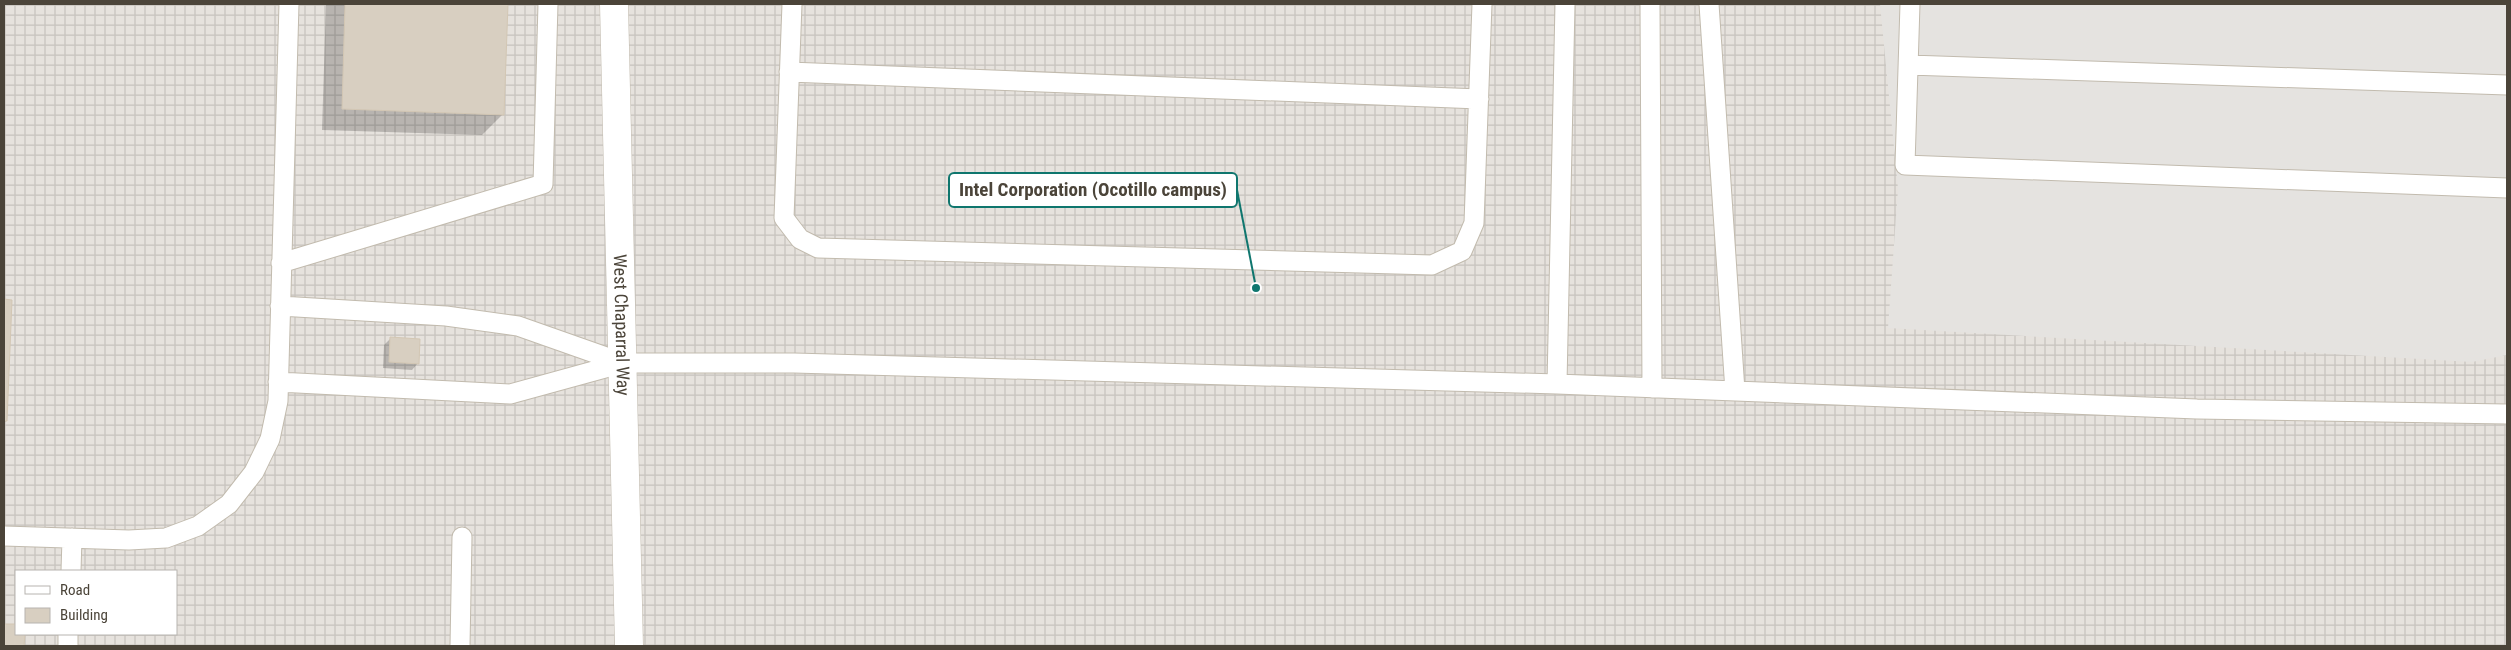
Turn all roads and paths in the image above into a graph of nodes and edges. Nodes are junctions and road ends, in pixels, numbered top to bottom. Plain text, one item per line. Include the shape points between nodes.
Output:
1 (289, 4) edge
2 (548, 4) edge
3 (614, 4) edge
4 (792, 4) edge
5 (1482, 4) edge
6 (1565, 4) edge
7 (1650, 4) edge
8 (1709, 4) edge
9 (1910, 4) edge
10 (1909, 65) junction
11 (790, 72) junction
12 (2507, 85) edge
13 (1479, 99) junction
14 (2507, 188) edge
15 (282, 263) junction
16 (280, 306) junction
17 (623, 363) junction
18 (278, 382) junction
19 (1557, 384) junction
20 (1652, 388) junction
21 (1735, 391) junction
22 (2507, 414) edge
23 (4, 536) edge
24 (462, 537) dead end
25 (72, 538) junction
26 (71, 570) edge
27 (460, 646) edge
28 (629, 646) edge

1 - 15 lane
2 - 15 lane via 542,184
3 - 17 street, West Chaparral Way
4 - 11 lane
5 - 13 lane
6 - 19 lane
7 - 20 lane
8 - 21 lane
9 - 10 lane
10 - 12 lane
10 - 14 lane via 1904,165
11 - 13 lane
11 - 13 lane via 784,218 800,239 818,248 1432,265 1462,251 1474,223
15 - 16 lane
16 - 17 lane via 446,316 518,326
16 - 18 lane
17 - 18 lane via 510,394
17 - 19 lane via 794,363
17 - 28 street, West Chaparral Way
18 - 25 lane via 278,400 270,439 254,472 230,504 198,526 166,538
19 - 20 lane
20 - 21 lane
21 - 22 lane via 2197,409
23 - 25 lane
24 - 27 lane
25 - 26 lane

